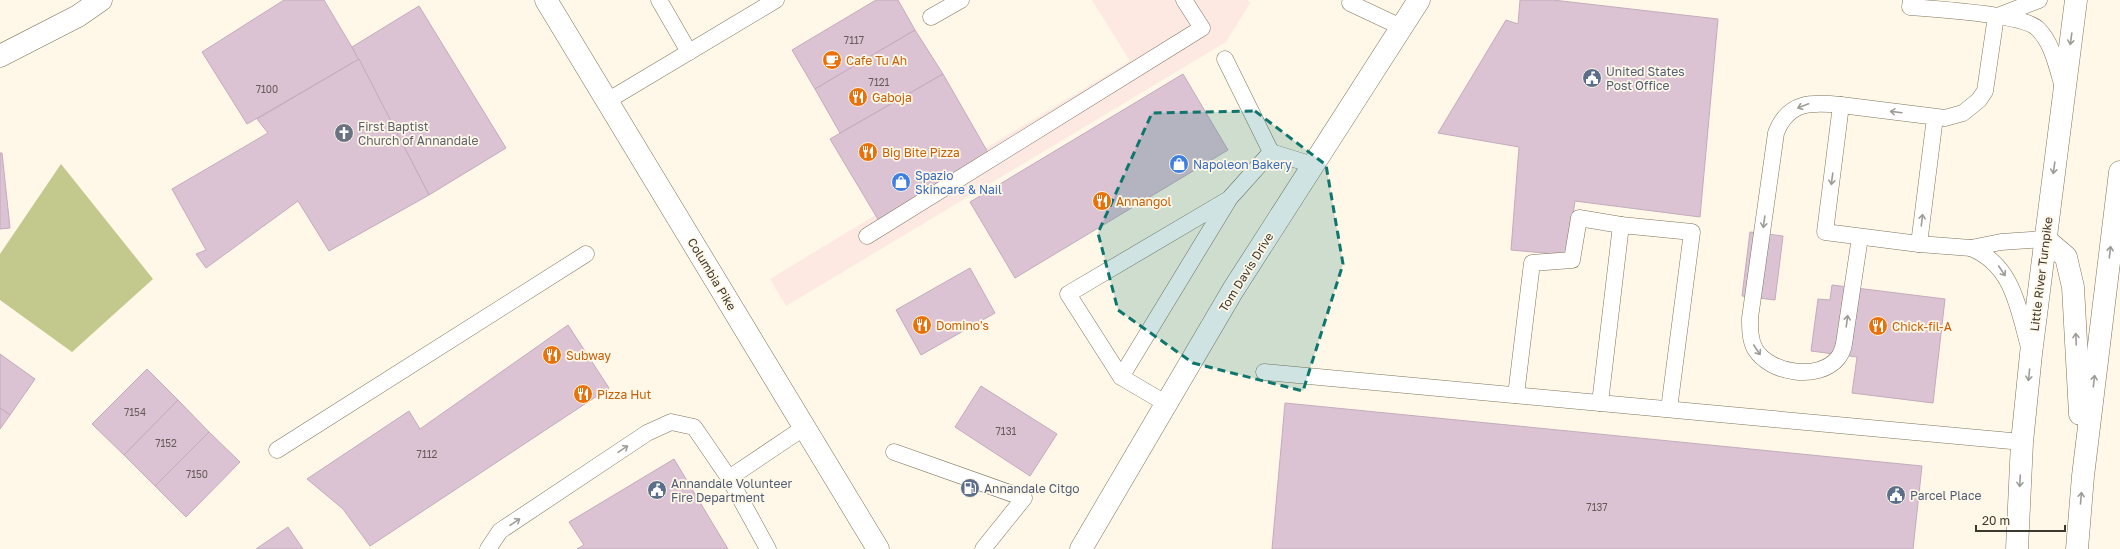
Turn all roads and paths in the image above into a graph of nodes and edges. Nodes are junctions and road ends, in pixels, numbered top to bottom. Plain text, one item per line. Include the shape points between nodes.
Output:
1 (546, 0) edge
2 (658, 0) edge
3 (776, 0) edge
4 (961, 0) edge
5 (1184, 0) edge
6 (1419, 0) edge
7 (1911, 0) edge
8 (2039, 0) edge
9 (2076, 0) edge
10 (1349, 1) edge
11 (93, 2) edge
12 (1996, 16) junction
13 (931, 17) dead end
14 (1401, 27) junction
15 (689, 52) junction
16 (0, 56) edge
17 (1225, 59) dead end
18 (2064, 92) junction
19 (607, 101) junction
20 (1841, 105) junction
21 (1935, 117) junction
22 (1271, 152) junction
23 (1313, 166) junction
24 (2120, 172) edge
25 (1229, 199) junction
26 (1621, 225) junction
27 (866, 236) dead end
28 (1860, 237) junction
29 (2045, 239) junction
30 (1919, 244) junction
31 (1971, 248) junction
32 (586, 254) dead end
33 (2031, 354) junction
34 (1264, 372) dead end
35 (1121, 378) junction
36 (1516, 395) junction
37 (1600, 403) junction
38 (1167, 404) junction
39 (1669, 409) junction
40 (805, 427) junction
41 (2022, 442) junction
42 (277, 450) dead end
43 (894, 452) dead end
44 (2083, 476) junction
45 (729, 478) junction
46 (488, 549) edge
47 (768, 549) edge
48 (878, 549) edge
49 (983, 549) edge
50 (1081, 549) edge
51 (2017, 549) edge
52 (2077, 549) edge

1 - 19 main road, Columbia Pike
2 - 15 lane
3 - 15 lane
4 - 13 lane
5 - 27 lane via 1202,28
6 - 14 main road, Tom Davis Drive
7 - 12 lane via 1910,6
8 - 12 lane
9 -> 18 main road, Little River Turnpike
10 - 14 lane
11 - 16 main road via 78,16
12 - 18 lane via 2026,21 2039,30 2053,54
12 - 21 lane via 1985,92 1963,113 1953,117
14 - 23 main road, Tom Davis Drive
15 - 19 lane
17 - 22 lane
18 -> 29 main road, Little River Turnpike
19 - 40 main road, Columbia Pike
21 -> 20 lane
20 -> 28 lane via 1825,232
20 -> 28 lane via 1803,105 1784,117 1776,133 1750,318 1755,349 1768,361 1791,370 1811,371 1821,369 1837,358 1843,349
30 -> 21 lane
22 - 23 lane
22 - 25 lane
23 - 38 main road, Tom Davis Drive via 1233,290
44 -> 24 main road
25 - 35 lane
25 - 35 lane via 1068,294
26 - 36 lane via 1579,218 1572,260 1532,263
26 - 37 lane
26 - 39 lane via 1692,232
28 - 30 lane
29 - 31 lane via 2001,242
29 - 33 main road, Little River Turnpike
44 -> 29 main road via 2073,287 2066,257
30 - 31 lane
31 -> 33 lane via 1990,257 2006,276
32 - 42 lane
33 -> 41 main road, Little River Turnpike
34 - 36 lane
35 - 38 lane
36 - 37 lane
37 - 39 lane
38 - 50 main road, Tom Davis Drive
39 - 41 lane
40 - 45 lane
40 - 48 main road, Columbia Pike
41 -> 51 main road, Little River Turnpike
43 - 49 lane via 1024,498
52 -> 44 main road
46 -> 45 lane via 500,532 647,433 671,422 694,427
45 - 47 lane

